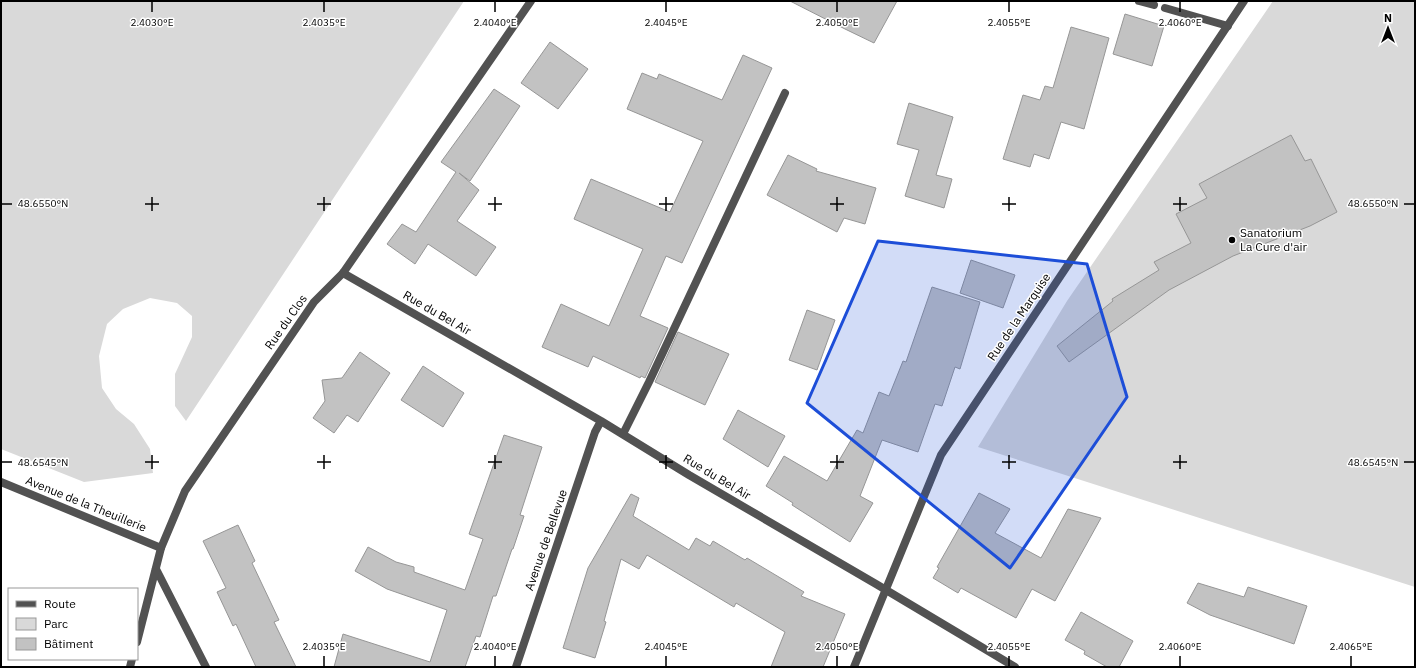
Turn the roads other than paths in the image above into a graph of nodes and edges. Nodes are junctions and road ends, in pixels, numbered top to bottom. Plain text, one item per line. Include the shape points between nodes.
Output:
1 (531, 1) edge
2 (1139, 1) edge
3 (1244, 1) edge
4 (1154, 5) dead end
5 (1166, 8) dead end
6 (1228, 26) junction
7 (785, 93) dead end
8 (343, 273) junction
9 (601, 421) junction
10 (623, 434) junction
11 (1, 482) edge
12 (161, 548) junction
13 (156, 569) junction
14 (886, 590) junction
15 (138, 638) edge
16 (206, 667) edge
17 (516, 667) edge
18 (854, 667) edge
19 (1015, 667) edge

1 - 8 street, Rue du Clos
2 - 4 street
3 - 6 street, Rue de la Marquise
5 - 6 street
6 - 14 street, Rue de la Marquise via 942,455
7 - 10 street
8 - 9 street, Rue du Bel Air
8 - 12 street, Rue du Clos via 314,302 185,491
9 - 10 street, Rue du Bel Air
9 - 17 street, Avenue de Bellevue via 595,432
10 - 14 street, Rue du Bel Air
11 - 12 street, Avenue de la Theuillerie
12 - 13 street, Rue du Clos
13 - 15 street, Rue du Clos
13 - 16 street
14 - 18 street, Rue de la Marquise
14 - 19 street, Rue du Bel Air

